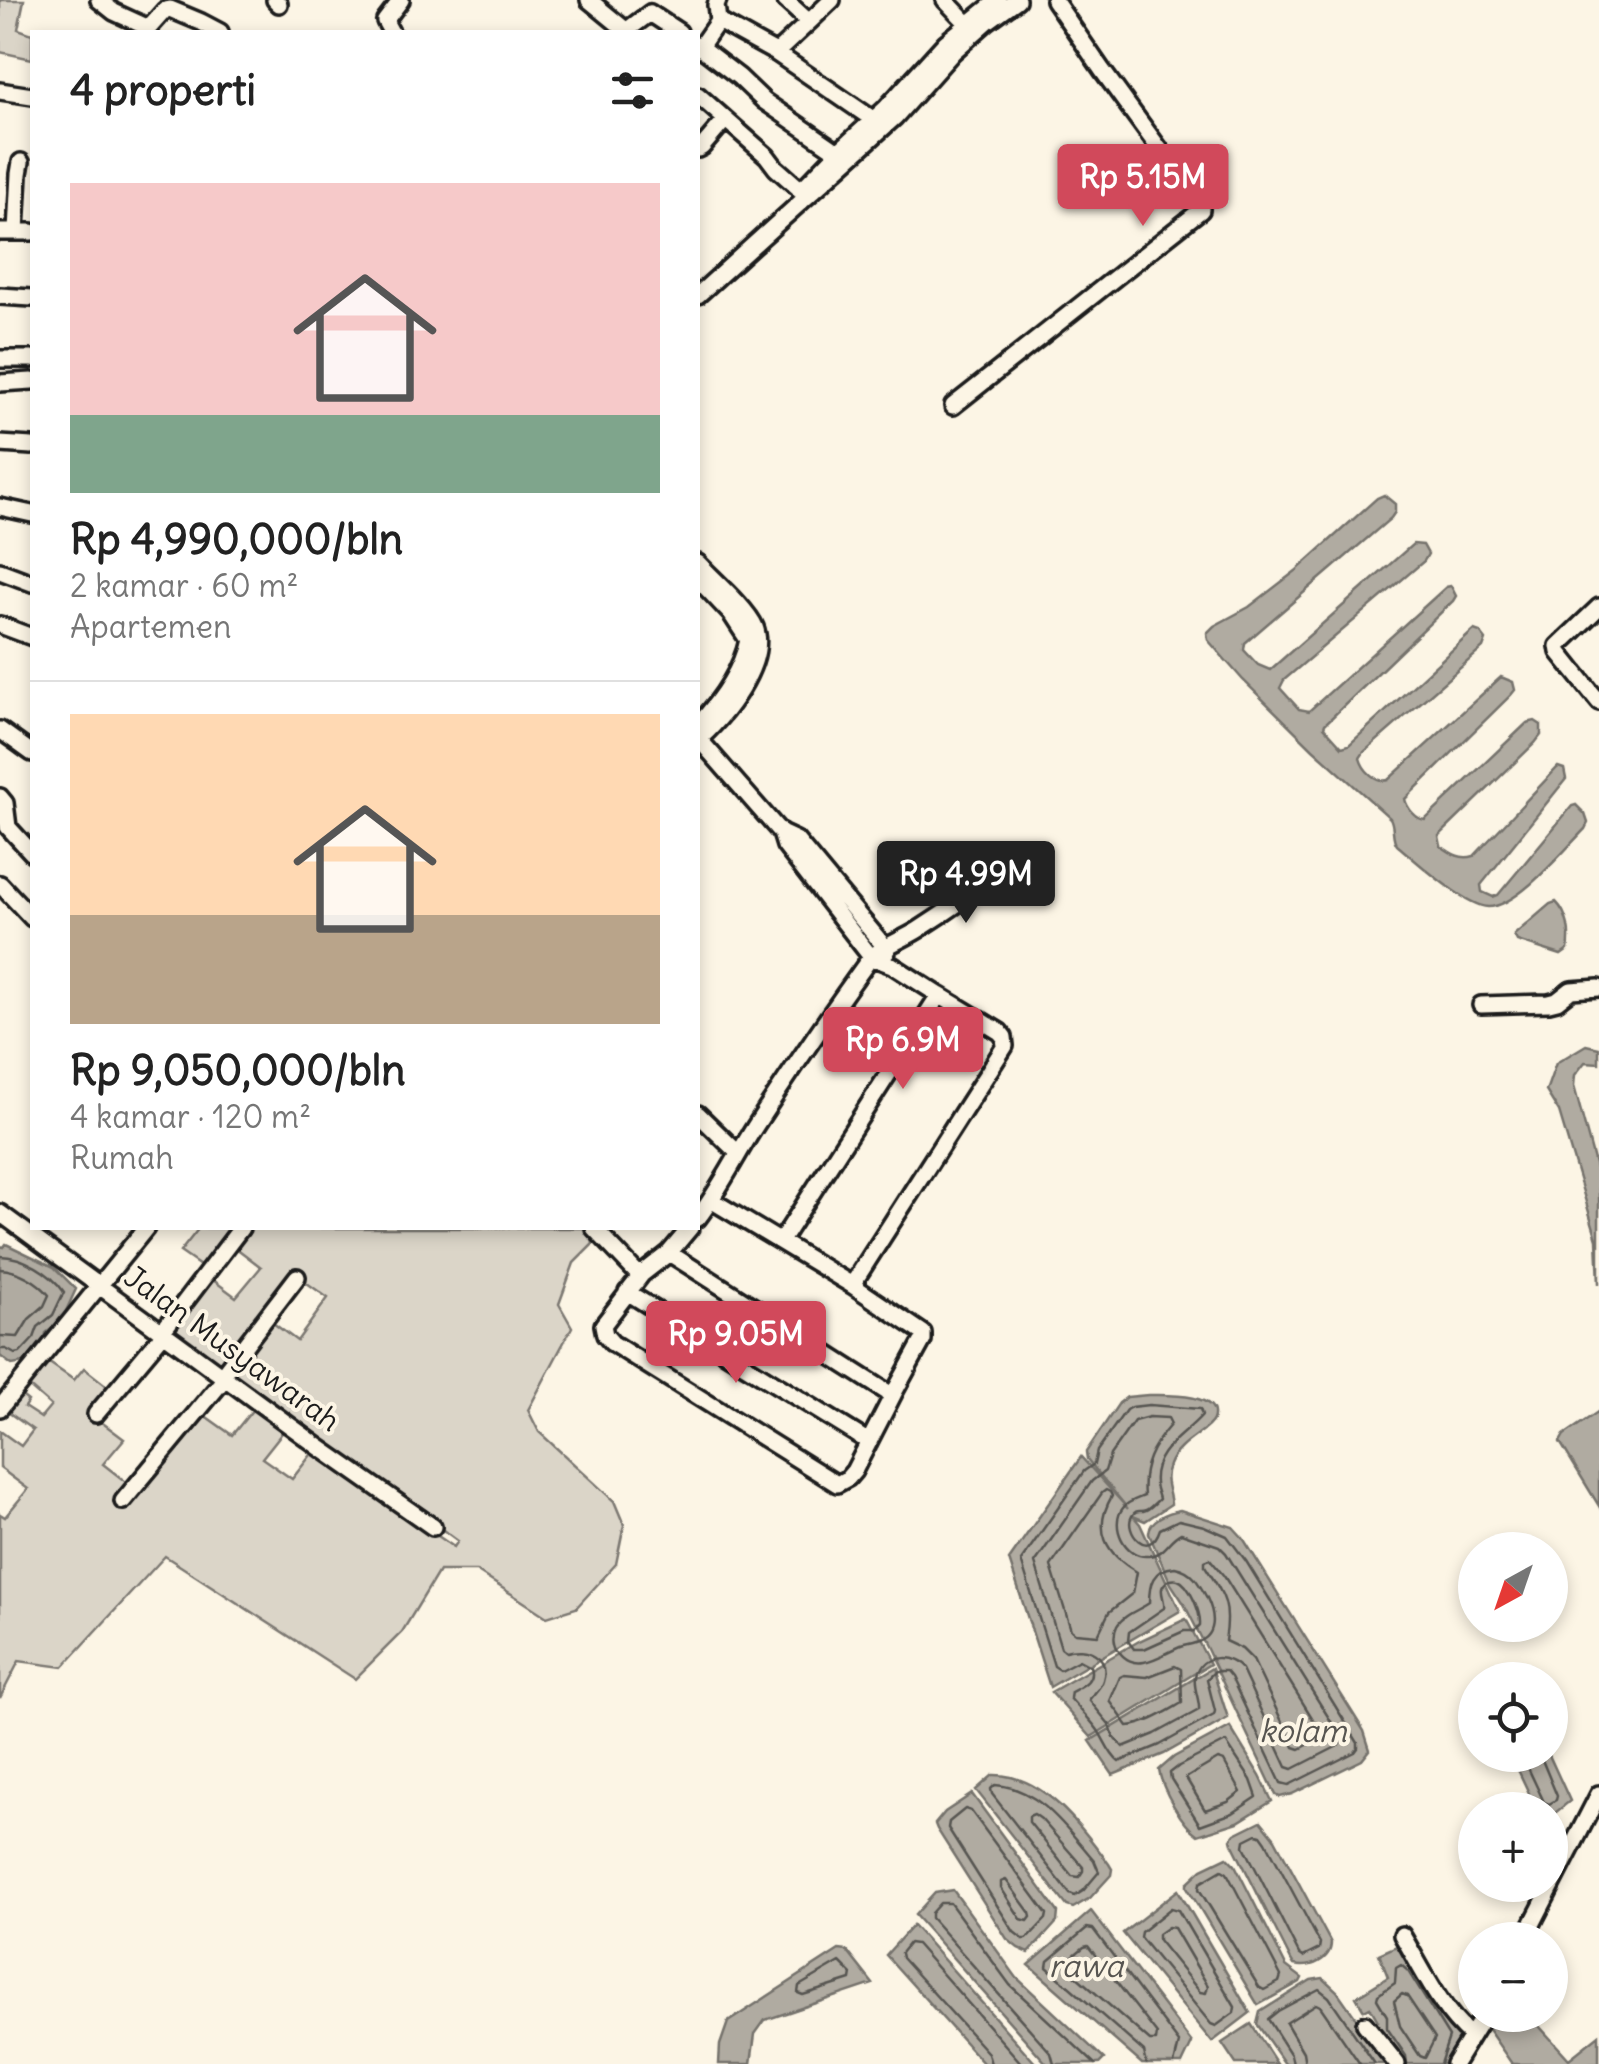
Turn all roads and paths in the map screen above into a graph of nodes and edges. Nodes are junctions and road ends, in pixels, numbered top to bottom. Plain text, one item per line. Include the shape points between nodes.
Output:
1 (99, 0) edge
2 (400, 0) edge
3 (589, 0) edge
4 (718, 0) edge
5 (786, 0) edge
6 (832, 0) edge
7 (945, 0) edge
8 (998, 0) edge
9 (1017, 0) edge
10 (1054, 0) edge
11 (718, 20) junction
12 (810, 22) junction
13 (968, 24) junction
14 (152, 30) edge
15 (216, 30) edge
16 (390, 30) edge
17 (625, 30) edge
18 (630, 30) edge
19 (677, 30) edge
20 (700, 45) edge
21 (700, 47) edge
22 (776, 52) junction
23 (0, 91) edge
24 (30, 96) edge
25 (700, 97) edge
26 (885, 115) junction
27 (725, 120) junction
28 (700, 147) edge
29 (838, 152) junction
30 (21, 162) dead end
31 (801, 190) junction
32 (16, 231) edge
33 (763, 231) junction
34 (707, 280) edge
35 (0, 296) edge
36 (30, 298) edge
37 (0, 359) edge
38 (30, 359) edge
39 (30, 382) edge
40 (0, 383) edge
41 (954, 406) dead end
42 (0, 444) edge
43 (30, 446) edge
44 (0, 507) edge
45 (30, 514) edge
46 (700, 565) edge
47 (0, 570) edge
48 (30, 581) edge
49 (700, 581) edge
50 (1599, 607) edge
51 (0, 625) edge
52 (30, 637) edge
53 (751, 654) junction
54 (1599, 702) edge
55 (700, 723) edge
56 (0, 730) edge
57 (700, 737) edge
58 (700, 741) edge
59 (30, 752) edge
60 (0, 797) edge
61 (30, 851) edge
62 (1021, 858) dead end
63 (0, 884) edge
64 (30, 916) edge
65 (878, 952) junction
66 (1599, 988) edge
67 (939, 995) junction
68 (1481, 1004) dead end
69 (700, 1116) edge
70 (738, 1152) junction
71 (711, 1200) junction
72 (0, 1213) edge
73 (700, 1215) edge
74 (144, 1230) edge
75 (240, 1230) edge
76 (596, 1230) edge
77 (688, 1230) edge
78 (780, 1241) junction
79 (668, 1253) junction
80 (642, 1274) junction
81 (296, 1278) dead end
82 (99, 1286) junction
83 (852, 1286) junction
84 (627, 1292) junction
85 (163, 1333) junction
86 (223, 1376) junction
87 (894, 1393) junction
88 (0, 1408) edge
89 (96, 1414) dead end
90 (868, 1442) junction
91 (123, 1501) dead end
92 (433, 1528) dead end
93 (1599, 1794) edge
94 (1533, 1922) edge
95 (1402, 1935) dead end
96 (1365, 2024) dead end
97 (1473, 2032) edge
98 (1471, 2036) junction
99 (1397, 2064) edge
100 (1454, 2064) edge

1 - 14 street
2 - 16 street via 385,21
3 - 17 street
4 - 11 street
5 - 12 street
6 - 12 street
7 - 13 street
8 - 13 street
9 - 26 street
10 - 41 street via 1201,210
11 - 20 street
11 - 22 street
12 - 22 street
13 - 26 street via 925,62
14 - 15 street via 170,9
18 - 19 street via 650,14
21 - 29 street
22 - 26 street
23 - 24 street
25 - 27 street
26 - 29 street
26 - 33 street
27 - 28 street
27 - 31 street
29 - 31 street
30 - 32 street
31 - 33 street
33 - 34 street
35 - 36 street
37 - 38 street
39 - 40 street
42 - 43 street
44 - 45 street
46 - 53 street via 750,618 759,642
47 - 48 street
49 - 53 street via 742,628
50 - 54 street via 1558,646
51 - 52 street
53 - 55 street
53 - 57 street via 747,678
56 - 59 street
58 - 65 street via 781,833 796,840
60 - 61 street via 8,827
62 - 65 street
63 - 64 street
65 - 67 street
65 - 70 street
66 - 68 street via 1568,991 1550,1003
67 - 78 street
67 - 83 street via 1000,1032 1005,1046
69 - 70 street
70 - 71 street
71 - 73 street
71 - 78 street
72 - 82 street, Jalan Musyawarah
74 - 82 street
75 - 85 street
76 - 80 street
77 - 79 street
78 - 83 street
79 - 80 street
79 - 87 street
80 - 84 street
81 - 86 street
82 - 85 street, Jalan Musyawarah
82 - 88 street
83 - 87 street via 924,1334
84 - 90 street
84 - 90 street via 603,1325 612,1343 837,1484 854,1470
85 - 86 street, Jalan Musyawarah
85 - 89 street
86 - 91 street
86 - 92 street, Jalan Musyawarah
87 - 90 street
93 - 94 street
95 - 98 street via 1445,2007
96 - 99 street
97 - 98 street
98 - 100 street

